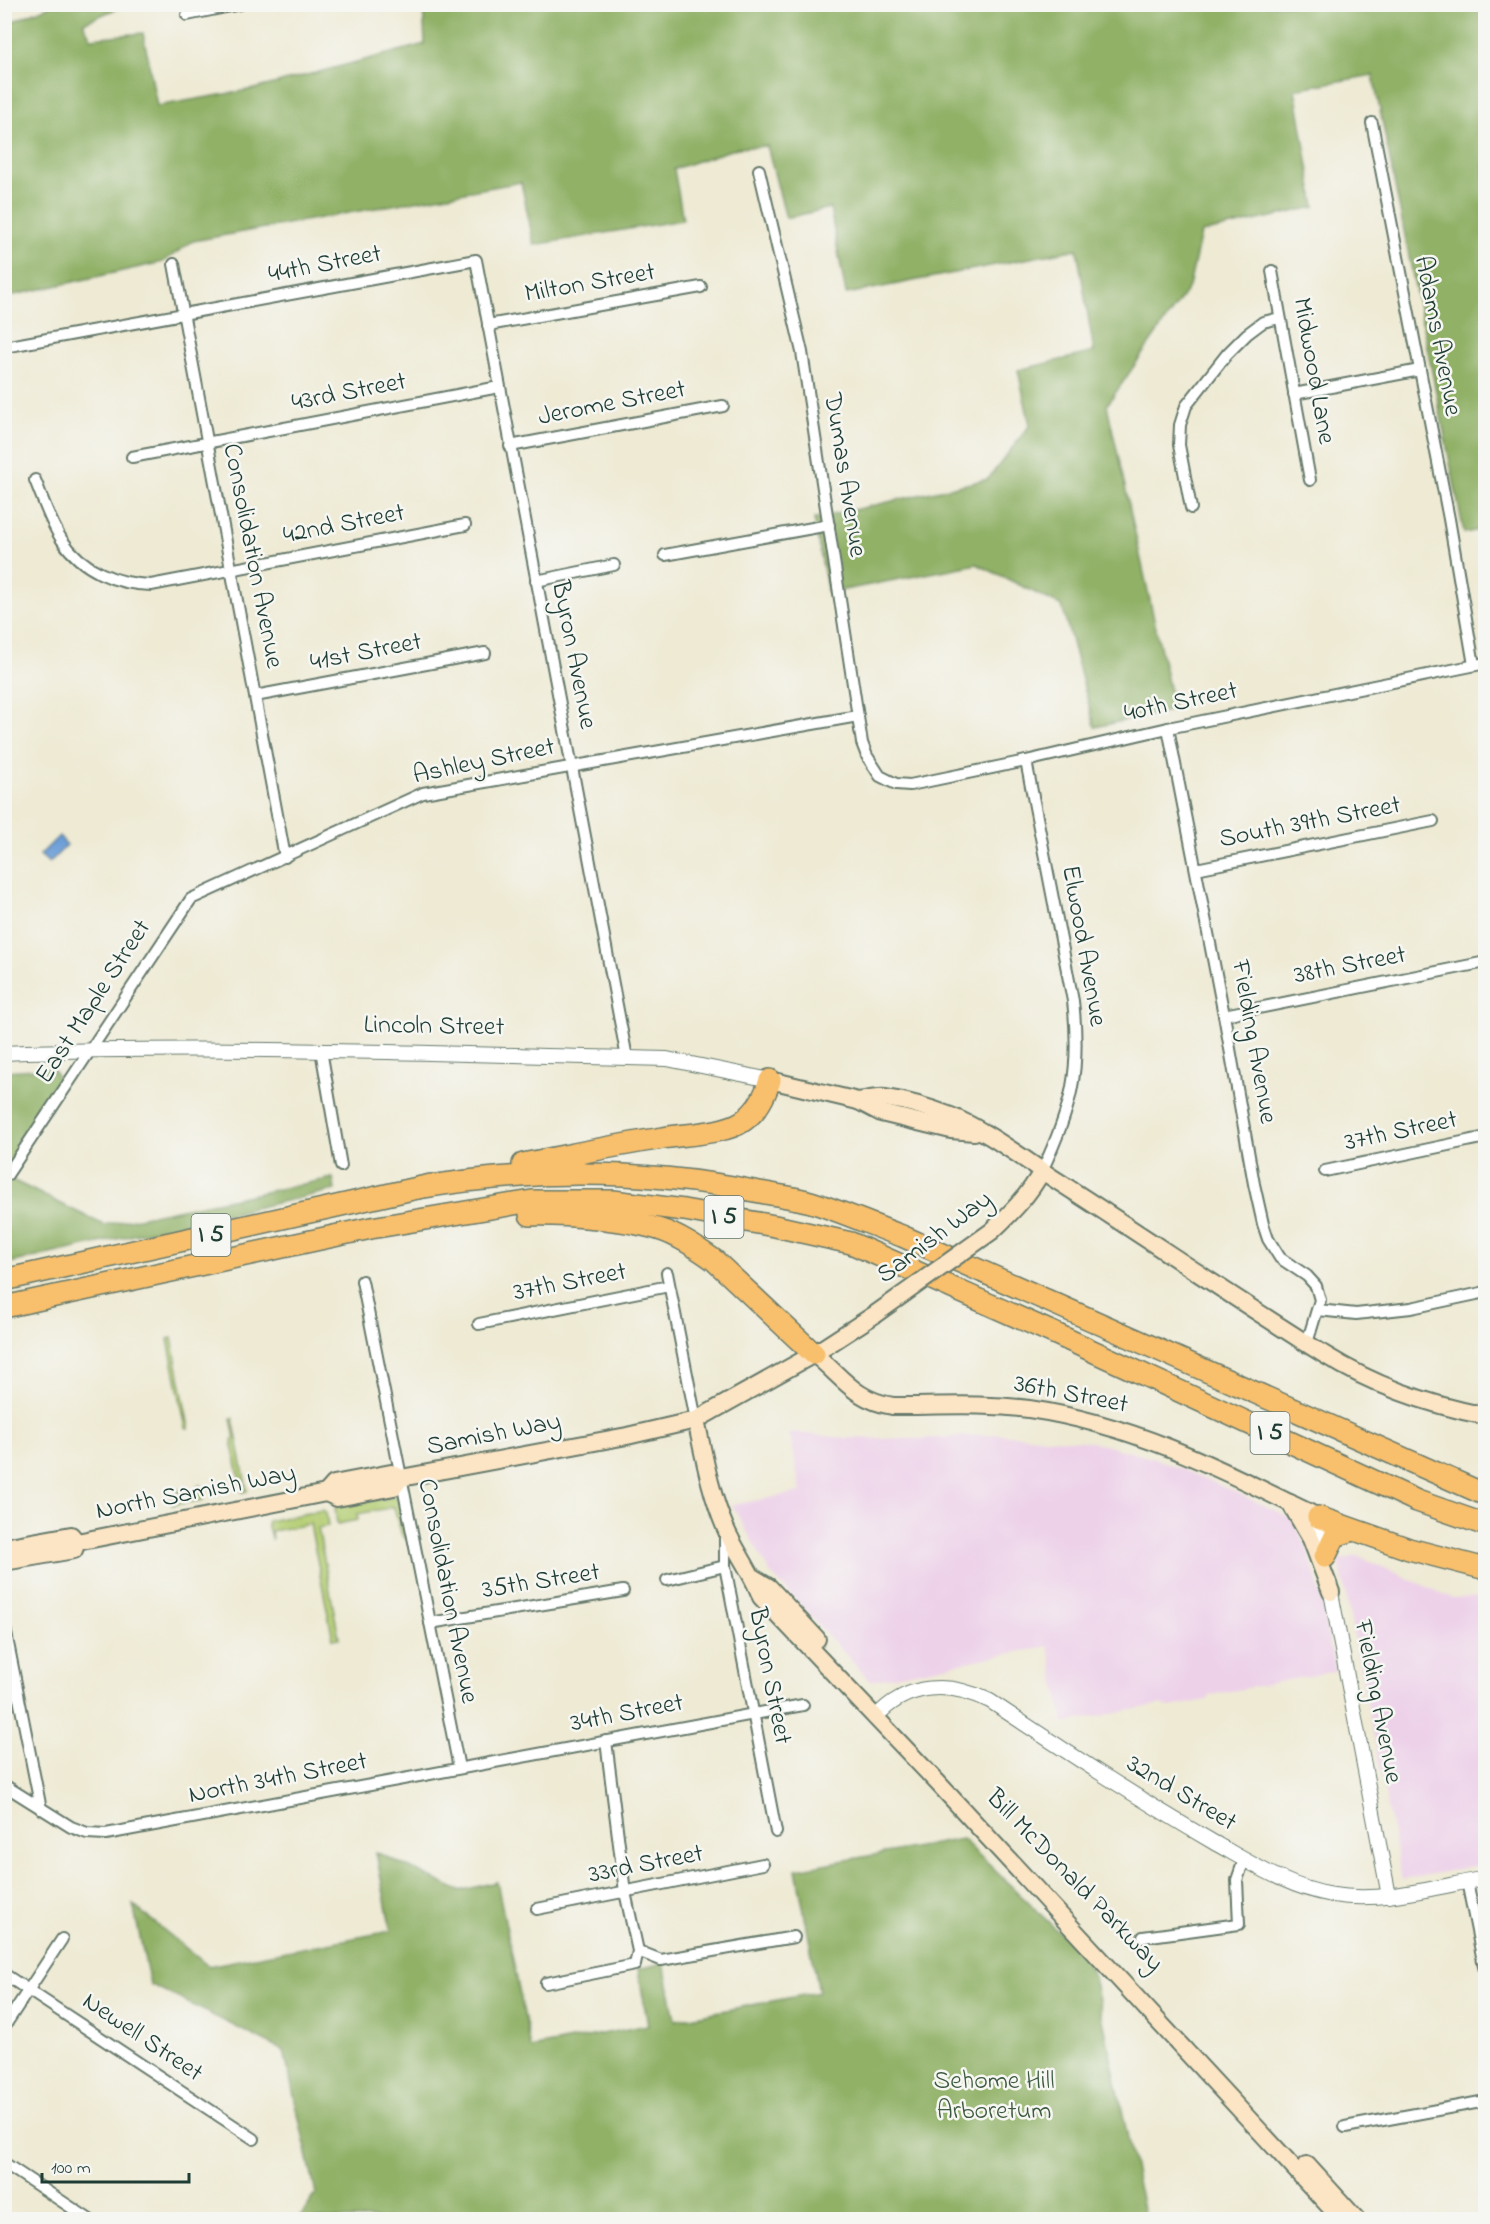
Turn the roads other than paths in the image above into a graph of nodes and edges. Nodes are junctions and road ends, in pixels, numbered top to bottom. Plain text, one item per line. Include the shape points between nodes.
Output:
1 (241, 4) edge
2 (187, 15) dead end
3 (1372, 123) dead end
4 (759, 170) dead end
5 (476, 260) joint
6 (174, 264) dead end
7 (1272, 271) dead end
8 (701, 286) dead end
9 (183, 315) junction
10 (1280, 318) junction
11 (488, 325) junction
12 (4, 347) edge
13 (1420, 370) junction
14 (499, 387) junction
15 (1294, 394) junction
16 (723, 406) dead end
17 (207, 443) junction
18 (510, 446) junction
19 (132, 457) dead end
20 (35, 480) dead end
21 (1310, 480) dead end
22 (1191, 508) dead end
23 (465, 525) dead end
24 (829, 525) junction
25 (665, 555) dead end
26 (614, 565) dead end
27 (231, 570) junction
28 (536, 580) junction
29 (485, 653) dead end
30 (1485, 663) edge
31 (1474, 665) junction
32 (255, 696) junction
33 (858, 716) junction
34 (1168, 728) junction
35 (1026, 761) junction
36 (571, 767) junction
37 (887, 781) joint
38 (1433, 821) dead end
39 (285, 857) junction
40 (1196, 869) junction
41 (179, 913) joint
42 (1485, 962) edge
43 (1224, 1015) junction
44 (90, 1049) junction
45 (321, 1050) junction
46 (4, 1053) edge
47 (627, 1058) junction
48 (770, 1080) junction
49 (1485, 1137) edge
50 (341, 1166) dead end
51 (1042, 1171) junction
52 (1325, 1171) dead end
53 (7, 1175) dead end
54 (418, 1188) junction
55 (370, 1228) junction
56 (667, 1273) dead end
57 (4, 1280) edge
58 (362, 1281) dead end
59 (669, 1286) junction
60 (1485, 1292) edge
61 (4, 1307) edge
62 (1318, 1310) junction
63 (478, 1324) dead end
64 (1307, 1343) junction
65 (814, 1354) junction
66 (1485, 1416) edge
67 (696, 1420) junction
68 (401, 1478) junction
69 (1485, 1495) edge
70 (1290, 1503) junction
71 (1318, 1517) junction
72 (1485, 1525) edge
73 (725, 1528) junction
74 (1353, 1530) junction
75 (77, 1542) junction
76 (4, 1547) edge
77 (1325, 1557) junction
78 (4, 1562) edge
79 (725, 1566) junction
80 (1485, 1569) edge
81 (667, 1580) dead end
82 (623, 1591) dead end
83 (1331, 1592) junction
84 (4, 1623) edge
85 (430, 1623) junction
86 (803, 1705) dead end
87 (752, 1713) junction
88 (878, 1715) junction
89 (606, 1741) junction
90 (459, 1768) junction
91 (4, 1785) edge
92 (41, 1809) junction
93 (776, 1832) dead end
94 (1244, 1860) junction
95 (763, 1864) dead end
96 (1485, 1878) edge
97 (1467, 1881) junction
98 (625, 1892) junction
99 (1389, 1896) junction
100 (537, 1910) dead end
101 (794, 1937) dead end
102 (1143, 1937) dead end
103 (62, 1939) dead end
104 (638, 1951) junction
105 (4, 1974) edge
106 (1485, 1976) edge
107 (546, 1983) dead end
108 (29, 1990) junction
109 (4, 2027) edge
110 (1485, 2101) edge
111 (1345, 2127) dead end
112 (254, 2139) dead end
113 (4, 2163) edge
114 (90, 2220) edge
115 (1342, 2220) edge
116 (1357, 2220) edge

1 - 2 street
3 - 13 street, Adams Avenue
4 - 24 street, Dumas Avenue via 796,318
5 - 9 street, 44th Street
5 - 11 street, Byron Avenue
6 - 9 street, Consolidation Avenue
7 - 10 street, Midwood Lane
8 - 11 street, Milton Street
9 - 12 street, 44th Street
9 - 17 street, Consolidation Avenue
10 - 15 street, Midwood Lane
10 - 22 street via 1263,322 1247,334 1186,406 1179,445
11 - 14 street, Byron Avenue
13 - 15 street
13 - 31 street, Adams Avenue
14 - 17 street, 43rd Street
14 - 18 street, Byron Avenue
15 - 21 street, Midwood Lane
16 - 18 street, Jerome Street
17 - 19 street, 43rd Street
17 - 27 street, Consolidation Avenue
18 - 28 street, Byron Avenue
20 - 27 street, 42nd Street via 60,538 77,558 105,576 151,585
23 - 27 street, 42nd Street
24 - 25 street
24 - 33 street, Dumas Avenue
26 - 28 street
27 - 32 street, Consolidation Avenue
28 - 36 street, Byron Avenue
29 - 32 street, 41st Street
30 - 31 street, 40th Street
31 - 34 street, 40th Street
32 - 39 street, Consolidation Avenue
33 - 36 street, Ashley Street
33 - 37 street, Dumas Avenue via 867,756
34 - 35 street, 40th Street
34 - 40 street, Fielding Avenue
35 - 37 street, 40th Street via 910,785
35 - 51 street, Elwood Avenue via 1073,1001 1077,1040 1070,1100
36 - 39 street, Ashley Street via 423,793
36 - 47 street, Byron Avenue
38 - 40 street, South 39th Street
39 - 41 street, Ashley Street via 190,899
40 - 43 street, Fielding Avenue
41 - 44 street, East Maple Street
42 - 43 street, 38th Street
43 - 62 street, Fielding Avenue via 1254,1184 1268,1239 1280,1258 1316,1286
44 - 45 street, Lincoln Street
44 - 46 street, Lincoln Street
44 - 53 street, East Maple Street
45 - 47 street, Lincoln Street
45 - 50 street
47 - 48 street, Lincoln Street via 667,1059
48 - 51 main road, Lincoln Street via 858,1101 884,1098 922,1106 981,1132
48 - 54 highway via 754,1112 725,1129 560,1156
49 - 52 street, 37th Street
51 - 64 main road
51 - 65 main road, Samish Way, bridge via 1018,1207 992,1231
54 - 57 highway, I 5
54 - 69 highway, I 5 via 536,1174 612,1175 704,1181 808,1202 912,1241
55 - 61 highway, I 5
55 - 65 highway via 476,1217 544,1215 658,1229 714,1260
55 - 72 highway, I 5 via 532,1201 614,1201 775,1226 851,1243 1417,1501
56 - 59 street, Bill McDonald Parkway
58 - 68 street, Consolidation Avenue
59 - 63 street, 37th Street
59 - 67 street, Bill McDonald Parkway
60 - 62 street via 1411,1308 1356,1314
62 - 64 street, Fielding Avenue
64 - 66 main road via 1394,1389
65 - 67 main road, Samish Way
65 - 70 main road, 36th Street via 852,1390 879,1404 1029,1409 1110,1425 1206,1463
67 - 68 main road, Samish Way
67 - 73 main road, Bill McDonald Parkway via 709,1482
68 - 75 main road, North Samish Way via 391,1473 344,1482 334,1484 326,1493
68 - 85 street, Consolidation Avenue
70 - 71 main road, 36th Street
70 - 83 main road via 1311,1539
71 - 74 highway
71 - 77 street, Fielding Avenue
73 - 79 street, Byron Street
73 - 88 main road, Bill McDonald Parkway via 754,1578 769,1587
74 - 77 highway via 1335,1536
74 - 80 highway
75 - 76 main road, North Samish Way via 71,1535
75 - 78 main road, North Samish Way via 74,1550
77 - 83 street, Fielding Avenue
79 - 81 street
79 - 87 street, Byron Street
82 - 85 street, 35th Street
83 - 99 street, Fielding Avenue
84 - 92 street
85 - 90 street, Consolidation Avenue
86 - 87 street, 34th Street
87 - 89 street, 34th Street
87 - 93 street, Byron Street
88 - 94 street, 32nd Street via 894,1701 924,1689 954,1688 975,1694 1136,1797
88 - 115 main road, Bill McDonald Parkway
88 - 116 main road, Bill McDonald Parkway via 1073,1916
89 - 90 street, 34th Street
89 - 98 street
90 - 92 street, North 34th Street via 106,1834 71,1827
91 - 92 street
94 - 99 street, 32nd Street via 1316,1892
94 - 102 street via 1237,1880 1239,1924
95 - 98 street, 33rd Street
96 - 97 street, 32nd Street
97 - 99 street, 32nd Street
97 - 106 street
98 - 100 street, 33rd Street
98 - 104 street
101 - 104 street via 661,1960
103 - 108 street
104 - 107 street via 635,1965
105 - 108 street, Newell Street
108 - 109 street
108 - 112 street, Newell Street
110 - 111 street
113 - 114 street

